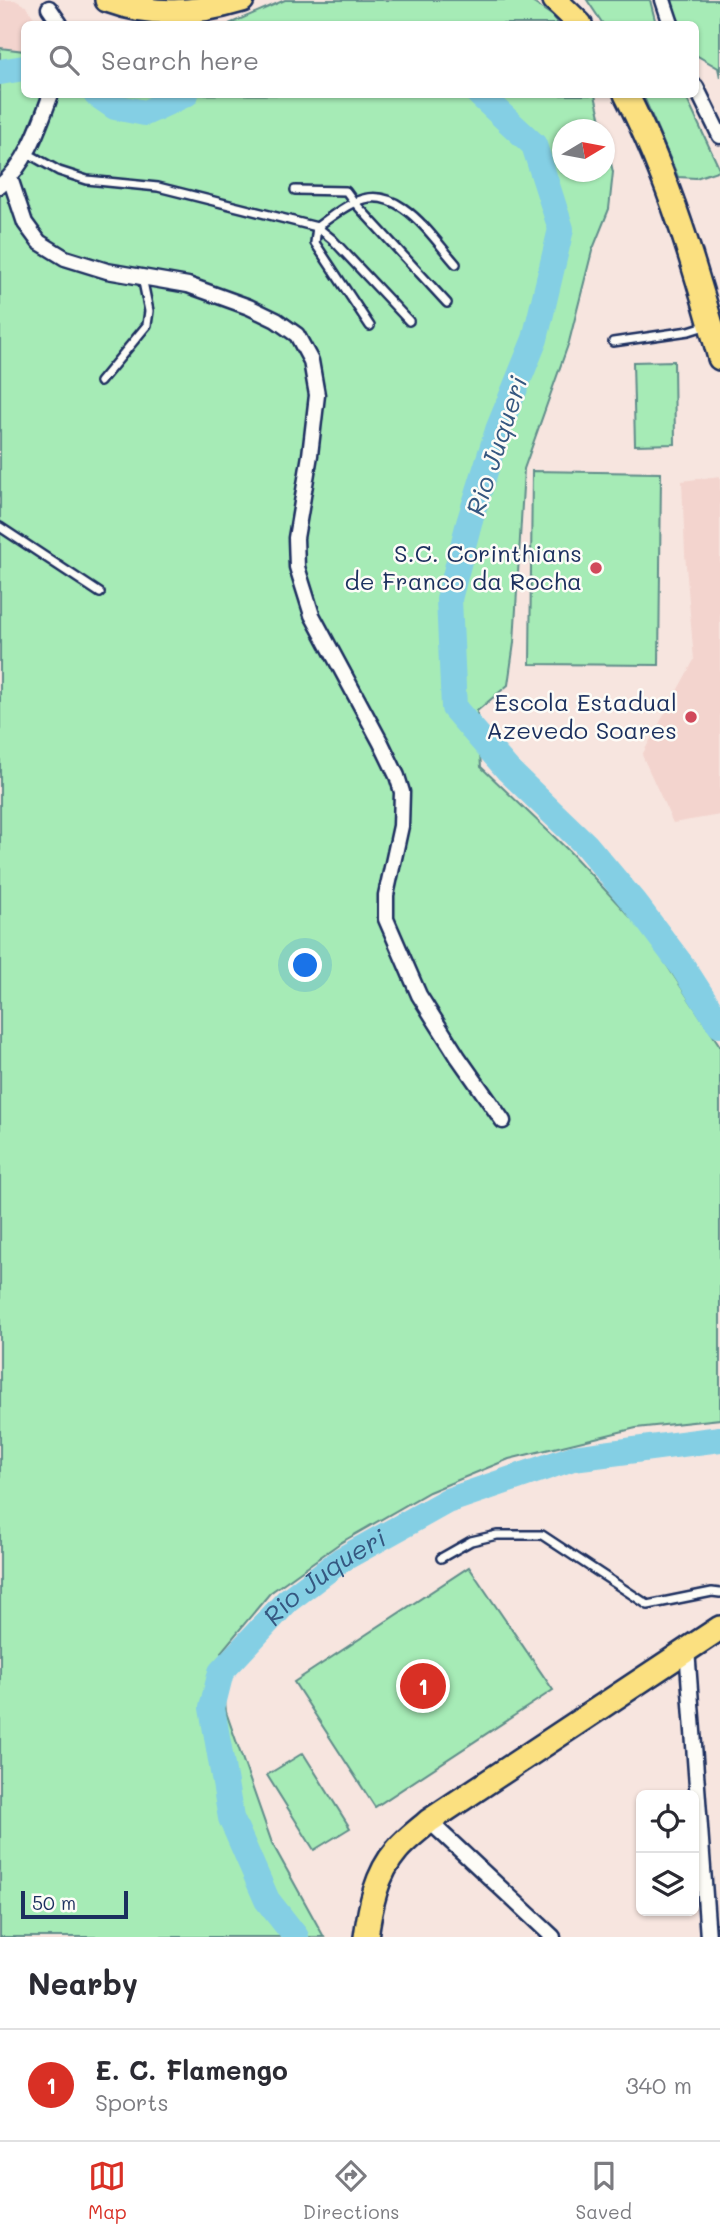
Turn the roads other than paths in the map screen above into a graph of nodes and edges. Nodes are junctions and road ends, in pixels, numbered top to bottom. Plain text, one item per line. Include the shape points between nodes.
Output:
1 (107, 0) edge
2 (242, 0) edge
3 (255, 0) edge
4 (555, 0) edge
5 (663, 0) edge
6 (49, 8) dead end
7 (176, 9) edge
8 (58, 21) edge
9 (208, 21) edge
10 (577, 21) edge
11 (670, 21) edge
12 (699, 95) edge
13 (628, 98) edge
14 (48, 101) edge
15 (720, 136) edge
16 (27, 153) junction
17 (5, 182) edge
18 (295, 190) dead end
19 (354, 202) junction
20 (317, 227) junction
21 (456, 264) dead end
22 (142, 277) junction
23 (447, 303) dead end
24 (409, 321) dead end
25 (711, 325) junction
26 (370, 326) dead end
27 (612, 342) dead end
28 (720, 358) edge
29 (100, 382) dead end
30 (0, 527) edge
31 (100, 593) dead end
32 (503, 1121) dead end
33 (441, 1558) dead end
34 (720, 1593) edge
35 (720, 1628) edge
36 (687, 1649) junction
37 (429, 1821) junction
38 (366, 1937) edge
39 (553, 1937) edge
40 (708, 1937) edge

1 - 7 main road
2 - 7 main road via 200,10
3 - 9 main road
4 - 10 main road
5 - 11 street
6 - 8 street
12 - 15 street
13 - 25 main road via 688,248
14 - 16 street
16 - 17 street
16 - 20 lane via 87,180 158,187
17 - 22 street via 39,242 65,258
18 - 19 lane via 346,191
19 - 20 lane
19 - 21 lane via 380,197 394,202 413,215
19 - 23 lane
20 - 24 lane
20 - 26 lane via 315,243
22 - 29 lane via 147,325
22 - 32 street via 188,285 249,307 297,335 311,361 317,395 296,538 297,567 312,615 402,792 386,919 419,995
25 - 27 lane
25 - 28 main road
30 - 31 lane
33 - 34 lane via 471,1541 497,1535 542,1535 648,1605
35 - 36 main road
36 - 37 main road
36 - 40 street
37 - 38 main road via 397,1850 380,1878
37 - 39 street

